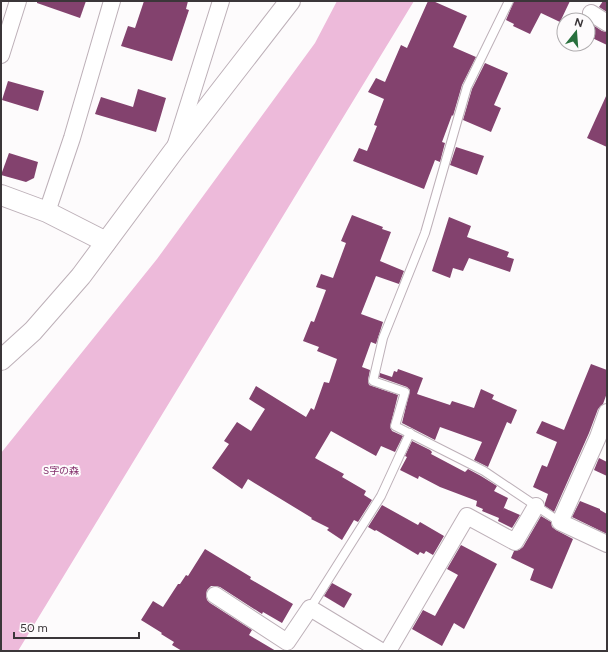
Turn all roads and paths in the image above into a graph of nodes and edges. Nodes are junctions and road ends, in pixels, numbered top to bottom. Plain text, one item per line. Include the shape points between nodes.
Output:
1 (18, 1) edge
2 (112, 1) edge
3 (221, 1) edge
4 (290, 1) edge
5 (510, 1) edge
6 (596, 16) edge
7 (607, 23) edge
8 (1, 56) edge
9 (173, 152) junction
10 (1, 195) edge
11 (47, 212) junction
12 (106, 242) junction
13 (1, 360) edge
14 (607, 412) edge
15 (410, 433) junction
16 (536, 506) junction
17 (560, 522) junction
18 (607, 544) edge
19 (215, 595) dead end
20 (307, 612) junction
21 (381, 651) edge
22 (388, 651) edge

1 - 8 street
2 - 11 street via 72,138
3 - 9 street
4 - 9 street
5 - 15 lane via 468,87 425,232 383,338 374,381 405,392 395,426
6 - 7 street
9 - 12 street
10 - 11 street
11 - 12 street
12 - 13 street via 76,282 33,331
14 - 17 street
15 - 16 lane via 484,471
15 - 20 lane via 380,496
16 - 17 lane
16 - 22 street via 515,542 468,516
17 - 18 street
19 - 20 street via 288,642
20 - 21 street via 310,608

